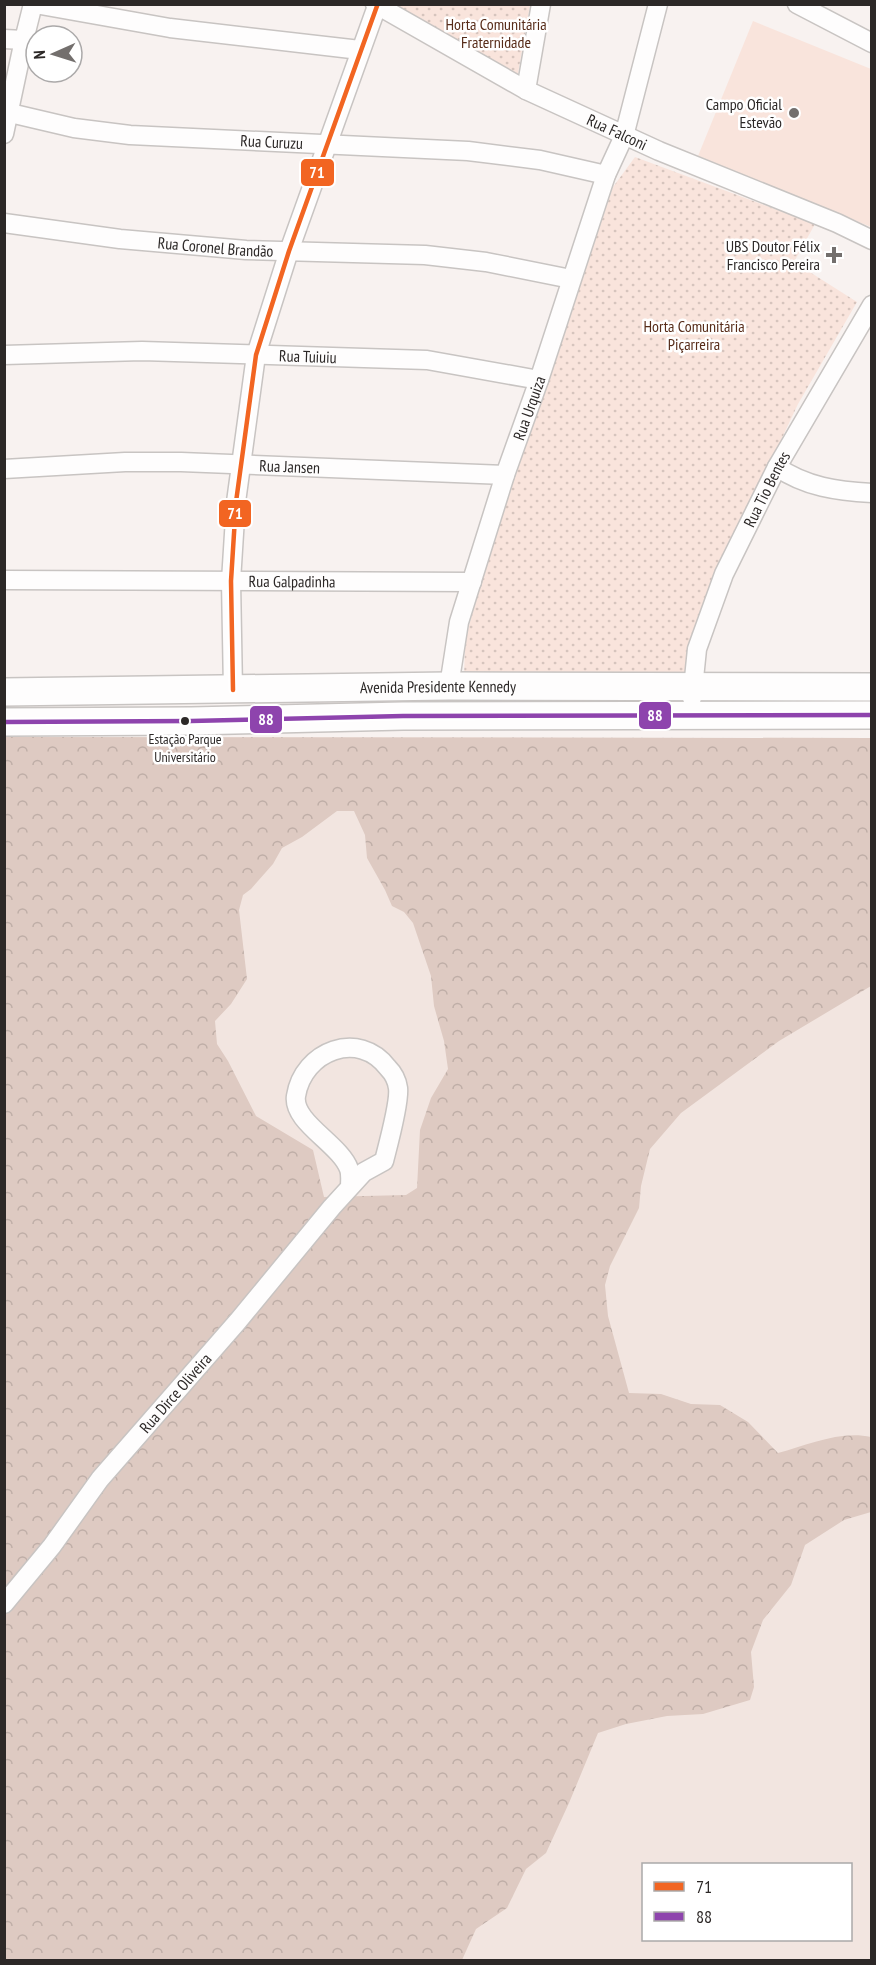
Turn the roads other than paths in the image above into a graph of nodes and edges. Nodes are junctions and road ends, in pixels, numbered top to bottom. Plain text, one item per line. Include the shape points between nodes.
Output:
1 (34, 4) edge
2 (541, 4) edge
3 (658, 4) edge
4 (797, 4) edge
5 (376, 5) edge
6 (28, 24) edge
7 (4, 39) edge
8 (24, 40) joint
9 (872, 43) edge
10 (360, 50) junction
11 (526, 90) junction
12 (10, 113) junction
13 (4, 135) edge
14 (624, 136) junction
15 (327, 145) junction
16 (606, 175) junction
17 (4, 223) edge
18 (872, 240) edge
19 (288, 252) junction
20 (571, 279) junction
21 (869, 316) edge
22 (4, 355) edge
23 (256, 355) junction
24 (539, 380) junction
25 (240, 465) junction
26 (777, 467) junction
27 (4, 469) edge
28 (505, 475) junction
29 (872, 493) edge
30 (4, 580) edge
31 (231, 581) junction
32 (472, 582) junction
33 (449, 687) junction
34 (872, 687) edge
35 (233, 690) junction
36 (4, 692) edge
37 (692, 700) junction
38 (872, 715) edge
39 (4, 722) edge
40 (350, 1187) junction
41 (4, 1604) edge

1 - 6 street
1 - 10 street via 170,28
2 - 11 street
3 - 14 street, Rua Urquiza
4 - 9 street
5 - 10 street
5 - 11 street, Rua Falconi
7 - 8 street
8 - 12 street
10 - 15 street
11 - 14 street, Rua Falconi
12 - 13 street
12 - 15 street, Rua Curuzu via 74,128 130,135
14 - 16 street, Rua Urquiza
14 - 18 street, Rua Falconi
15 - 16 street, Rua Curuzu via 468,151 540,160
15 - 19 street
16 - 20 street, Rua Urquiza
17 - 19 street, Rua Coronel Brandão via 120,239
19 - 20 street, Rua Coronel Brandão via 425,255
19 - 23 street
20 - 24 street, Rua Urquiza
21 - 26 street, Rua Tio Bentes
22 - 23 street, Rua Tuiuiu via 142,351
23 - 24 street, Rua Tuiuiu via 427,360
23 - 25 street
24 - 28 street, Rua Urquiza
25 - 27 street, Rua Jansen via 124,462
25 - 28 street, Rua Jansen
25 - 31 street
26 - 29 street via 816,487
26 - 37 street, Rua Tio Bentes via 724,574 697,649
28 - 32 street, Rua Urquiza
30 - 31 street, Rua Galpadinha
31 - 32 street, Rua Galpadinha
31 - 35 street
32 - 33 street, Rua Urquiza via 459,622
33 - 35 main road, Avenida Presidente Kennedy
33 - 37 main road, Avenida Presidente Kennedy
34 - 37 main road, Avenida Presidente Kennedy
35 - 36 main road, Avenida Presidente Kennedy
37 - 38 main road, Avenida Presidente Kennedy
37 - 39 main road, Avenida Presidente Kennedy via 403,716
40 - 40 street, Rua Dirce Oliveira via 364,1172 384,1161 398,1100 398,1087 380,1057 350,1046 314,1062 301,1081 296,1098 297,1109 349,1168
40 - 41 street, Rua Dirce Oliveira via 100,1479

